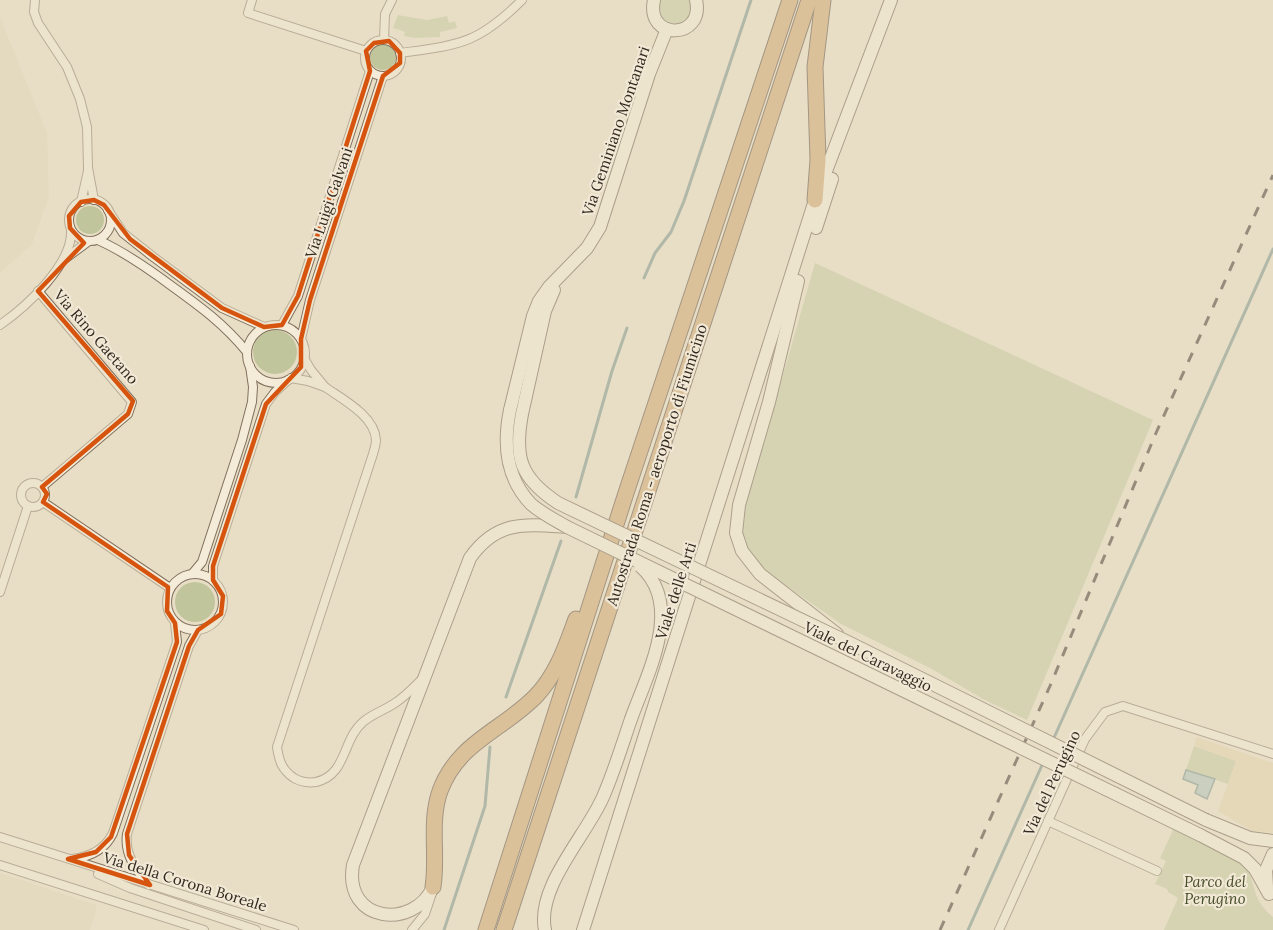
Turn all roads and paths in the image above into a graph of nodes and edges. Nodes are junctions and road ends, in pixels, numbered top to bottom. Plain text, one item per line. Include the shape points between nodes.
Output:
1 (35, 0) edge
2 (252, 0) edge
3 (392, 0) edge
4 (522, 0) edge
5 (654, 0) edge
6 (696, 0) edge
7 (790, 0) edge
8 (809, 0) edge
9 (823, 0) edge
10 (891, 0) edge
11 (667, 29) junction
12 (384, 40) junction
13 (366, 51) junction
14 (400, 53) junction
15 (370, 71) junction
16 (383, 76) junction
17 (843, 128) junction
18 (88, 168) junction
19 (94, 200) junction
20 (815, 200) junction
21 (81, 202) junction
22 (108, 210) junction
23 (70, 228) junction
24 (93, 240) junction
25 (63, 260) junction
26 (796, 261) junction
27 (797, 284) junction
28 (38, 291) junction
29 (282, 325) junction
30 (0, 326) edge
31 (264, 327) junction
32 (301, 339) junction
33 (247, 352) junction
34 (304, 358) junction
35 (250, 366) junction
36 (289, 379) junction
37 (325, 387) junction
38 (516, 412) junction
39 (42, 487) junction
40 (626, 493) junction
41 (43, 502) junction
42 (28, 506) junction
43 (567, 527) junction
44 (616, 551) junction
45 (192, 574) junction
46 (213, 580) junction
47 (170, 588) junction
48 (0, 592) edge
49 (176, 623) junction
50 (198, 630) junction
51 (850, 644) junction
52 (425, 676) junction
53 (1273, 754) edge
54 (1048, 821) junction
55 (0, 837) edge
56 (1273, 841) edge
57 (1273, 854) edge
58 (68, 859) junction
59 (0, 865) edge
60 (1157, 871) dead end
61 (150, 885) junction
62 (433, 887) junction
63 (1271, 896) edge
64 (204, 930) edge
65 (256, 930) edge
66 (294, 930) edge
67 (412, 930) edge
68 (486, 930) edge
69 (504, 930) edge
70 (545, 930) edge
71 (583, 930) edge
72 (999, 930) edge

1 - 18 street via 38,23 67,67 80,99 87,127
2 - 13 street via 248,13
3 - 12 street via 385,14
4 - 14 street via 475,38
5 - 11 street via 656,21
6 - 11 street via 697,14 688,26 682,30
7 - 40 highway, Autostrada Roma - aeroporto di Fiumicino
8 - 69 highway, Autostrada Roma - aeroporto di Fiumicino
9 - 20 highway via 815,67
10 - 17 street, Viale delle Arti
11 - 38 street, Via Geminiano Montanari via 603,219 587,248 544,293 533,316
12 - 13 street
12 - 14 street via 394,44
13 - 15 street via 365,62
14 - 16 street via 398,68
15 - 16 street
15 - 29 street, Via Luigi Galvani via 298,296
16 - 32 street, Via Luigi Galvani via 310,300
17 - 20 street, Viale delle Arti
17 - 27 street, Viale delle Arti via 843,143
18 - 19 street
18 - 21 street
19 - 21 street
19 - 22 street
20 - 26 street, Viale delle Arti
21 - 23 street via 69,216
22 - 24 street via 108,230
22 - 31 street via 123,233 158,261 222,308
23 - 24 street via 78,237
23 - 25 street via 71,241
24 - 25 street
24 - 33 street via 135,260 215,318
25 - 28 street
26 - 27 street, Viale delle Arti
26 - 71 street, Viale delle Arti
27 - 51 street, Viale delle Arti, bridge via 739,505 736,534 751,564 766,579
28 - 30 street
28 - 39 street, Via Rino Gaetano via 132,402 128,414
29 - 31 street
29 - 32 street
31 - 33 street via 252,337
32 - 34 street
33 - 35 street
34 - 36 street via 302,367
34 - 37 street
35 - 36 street via 255,374 270,382
35 - 45 street via 252,402 242,440 201,562
36 - 37 street
36 - 46 street via 266,404 213,566
37 - 52 street via 363,415 376,439 277,747 285,771 310,783 330,776 363,721 396,703
38 - 43 street, Viale del Caravaggio, bridge via 506,447 515,480 531,504
38 - 51 street, Viale del Caravaggio, bridge via 522,465 533,483 552,499
39 - 41 street
39 - 42 street via 34,484 24,489 22,499
40 - 62 highway via 560,659 542,690 522,710 468,749 443,783 434,813
40 - 68 highway, Autostrada Roma - aeroporto di Fiumicino
41 - 42 street
41 - 47 street
42 - 48 street
43 - 44 street, Viale del Caravaggio, bridge
43 - 52 street via 510,526 489,538 470,558
44 - 63 street, Viale del Caravaggio, bridge via 1244,858
44 - 70 street, bridge via 651,578 663,610 661,628 603,796 551,890 545,907
45 - 46 street
45 - 47 street via 179,578
46 - 50 street via 223,596 223,605 215,622
47 - 49 street via 167,610
49 - 50 street
49 - 58 street via 177,642 111,837 96,852
50 - 61 street via 189,646 127,834 129,855
51 - 56 street, Viale del Caravaggio, bridge via 1206,820 1250,838
52 - 62 street via 351,879 364,909 387,919 401,918 419,909
53 - 54 street, Via del Perugino via 1123,706 1105,712 1085,739
54 - 60 street
54 - 72 street, Via del Perugino
55 - 58 street, Via della Corona Boreale
57 - 63 street via 1266,870
58 - 61 street, Via della Corona Boreale
58 - 65 street, Via della Corona Boreale via 130,888
59 - 64 street
61 - 66 street, Via della Corona Boreale
62 - 67 street via 425,914

